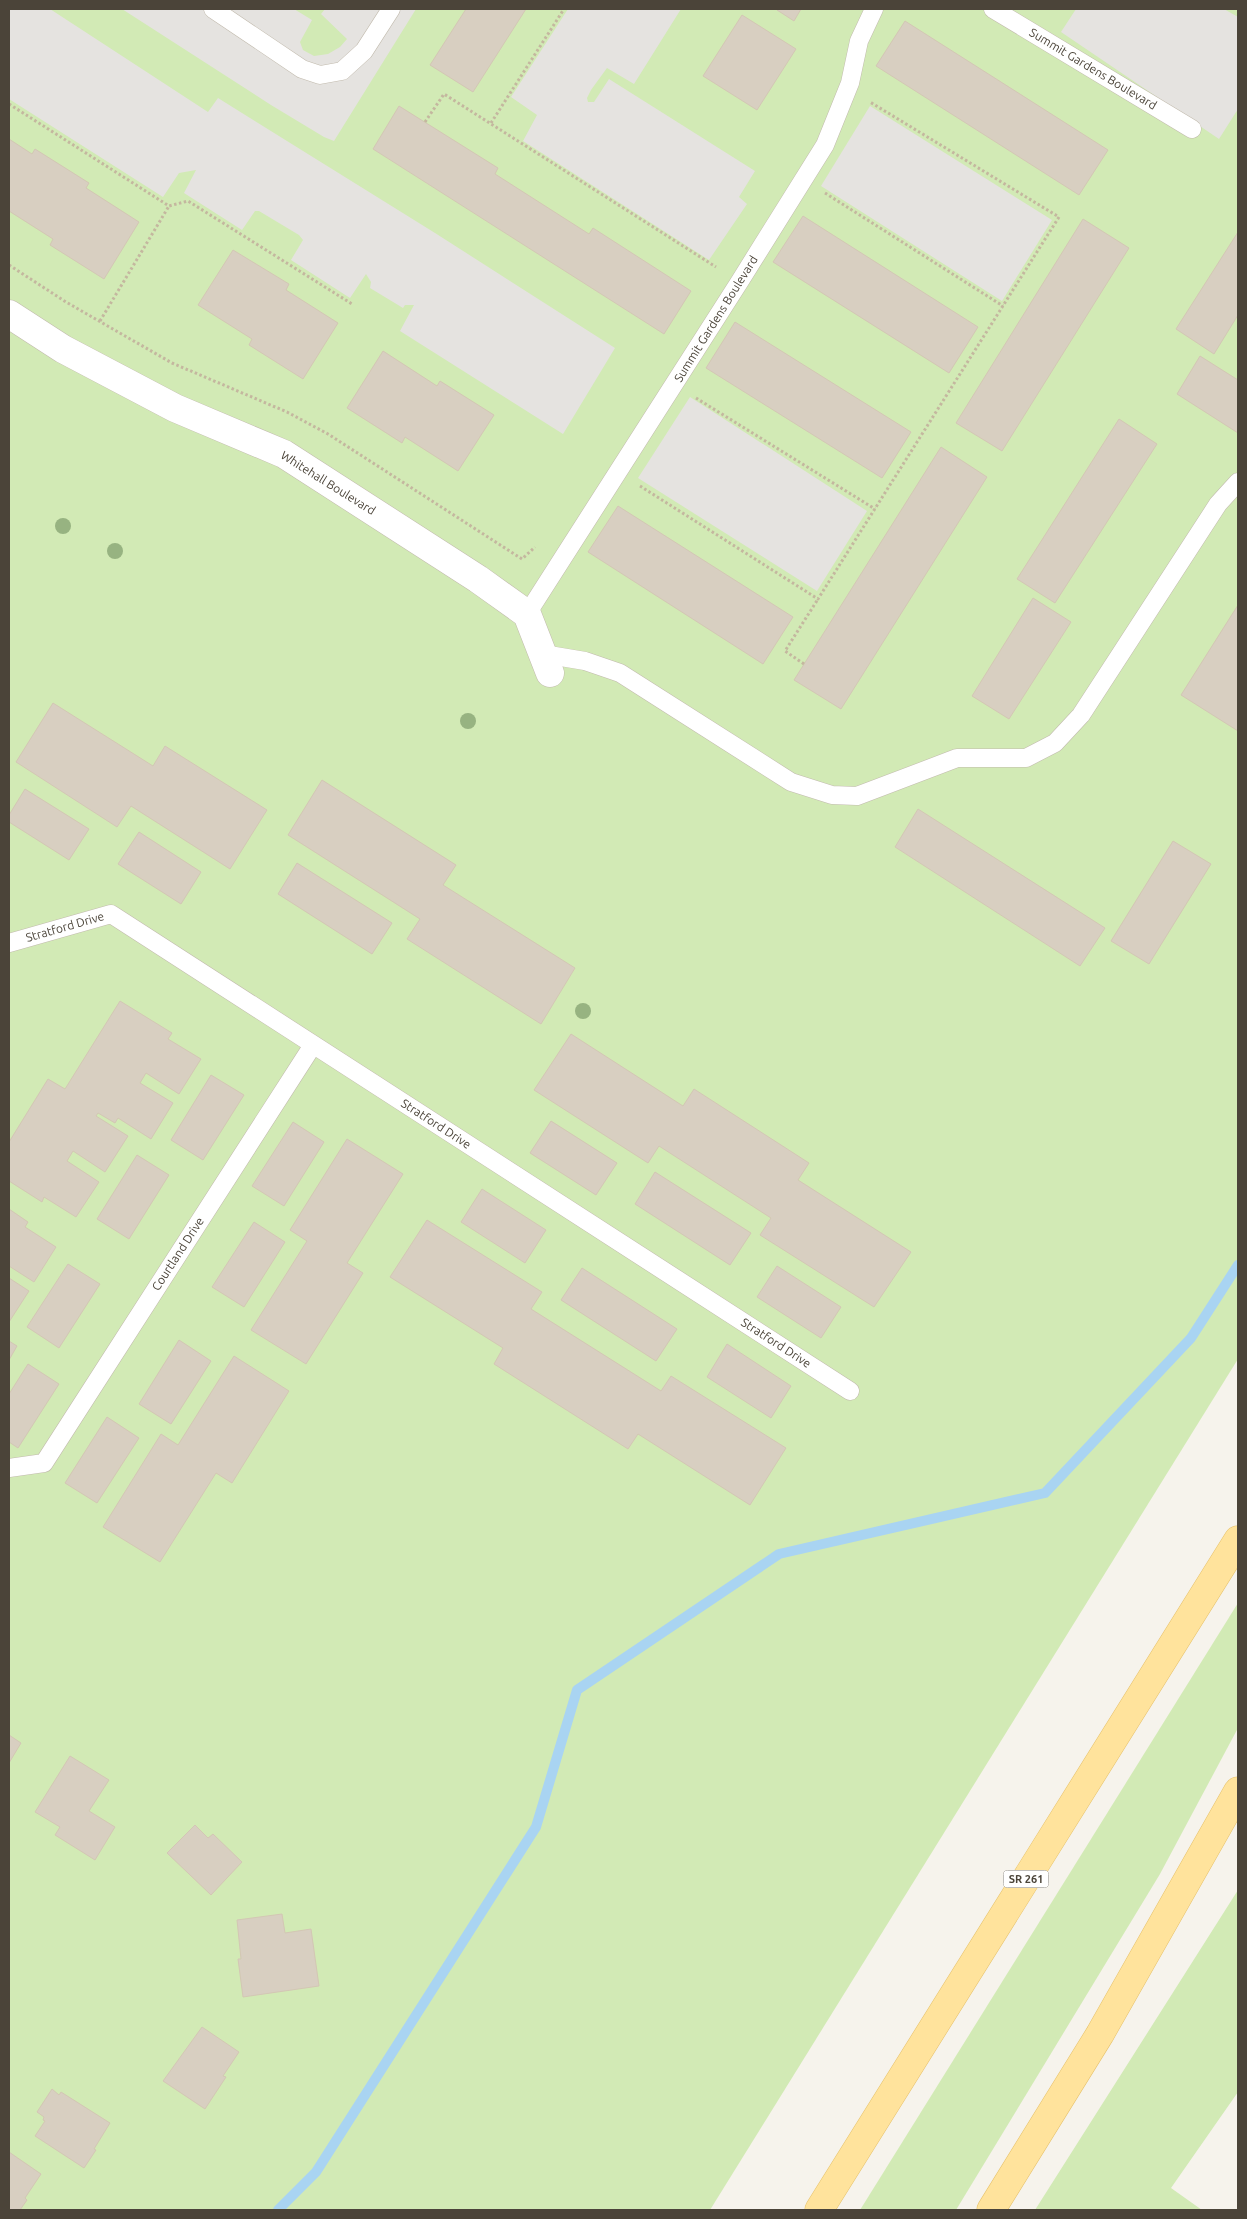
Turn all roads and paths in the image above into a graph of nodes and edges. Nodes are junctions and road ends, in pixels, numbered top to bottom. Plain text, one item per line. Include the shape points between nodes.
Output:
1 (213, 9) edge
2 (391, 9) edge
3 (564, 9) edge
4 (874, 9) edge
5 (993, 9) edge
6 (848, 88) junction
7 (9, 104) edge
8 (425, 122) dead end
9 (491, 123) junction
10 (1192, 129) dead end
11 (803, 179) junction
12 (169, 206) junction
13 (9, 265) edge
14 (711, 274) dead end
15 (352, 304) dead end
16 (1003, 306) junction
17 (9, 314) edge
18 (100, 321) junction
19 (674, 384) junction
20 (1238, 482) edge
21 (637, 485) dead end
22 (875, 509) junction
23 (538, 544) dead end
24 (818, 599) junction
25 (527, 614) junction
26 (546, 664) joint
27 (804, 664) dead end
28 (9, 943) edge
29 (313, 1044) junction
30 (850, 1391) dead end
31 (9, 1468) edge
32 (1238, 1540) edge
33 (1238, 1791) edge
34 (819, 2210) edge
35 (991, 2210) edge

1 - 2 lane via 302,68 320,75 342,71 364,51
3 - 9 path
4 - 6 lane, Summit Gardens Boulevard via 859,41
5 - 10 lane, Summit Gardens Boulevard
6 - 11 lane, Summit Gardens Boulevard via 824,145
6 - 16 path via 1059,217
7 - 12 path
8 - 9 path via 444,94
9 - 14 path via 716,266
11 - 16 path
11 - 19 lane, Summit Gardens Boulevard
12 - 15 path via 188,201
12 - 18 path
13 - 18 path
16 - 22 path
17 - 25 street, Whitehall Boulevard via 63,349 175,408 284,454 478,578
18 - 23 path via 172,363 287,412 328,434 522,559
19 - 22 path
19 - 25 lane, Summit Gardens Boulevard
20 - 26 lane via 1218,504 1081,715 1055,743 1026,758 957,758 857,796 832,795 791,782 620,674 585,660
21 - 24 path
22 - 24 path
24 - 27 path via 785,652
25 - 26 street
28 - 29 lane, Stratford Drive via 111,914
29 - 30 lane, Stratford Drive
29 - 31 lane, Courtland Drive via 44,1463
32 - 34 main road, SR 261
33 - 35 main road via 1100,2034

